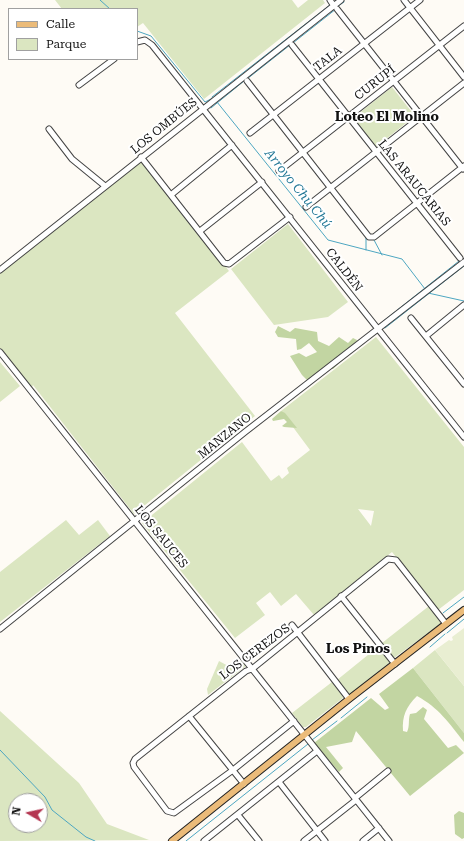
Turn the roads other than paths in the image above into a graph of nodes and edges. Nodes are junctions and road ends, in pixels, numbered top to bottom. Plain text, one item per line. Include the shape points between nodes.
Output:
1 (330, 0) edge
2 (341, 0) edge
3 (404, 0) edge
4 (420, 0) edge
5 (336, 8) junction
6 (410, 8) junction
7 (464, 26) edge
8 (138, 42) edge
9 (364, 43) junction
10 (292, 45) dead end
11 (439, 45) junction
12 (113, 60) edge
13 (464, 76) edge
14 (319, 79) junction
15 (247, 81) dead end
16 (394, 81) junction
17 (464, 83) edge
18 (79, 85) dead end
19 (203, 108) junction
20 (274, 115) junction
21 (348, 116) junction
22 (422, 116) junction
23 (49, 129) dead end
24 (250, 133) dead end
25 (232, 145) junction
26 (303, 152) junction
27 (376, 152) junction
28 (141, 157) junction
29 (463, 168) edge
30 (280, 171) dead end
31 (262, 182) junction
32 (105, 186) junction
33 (331, 187) junction
34 (172, 194) junction
35 (417, 203) junction
36 (306, 207) dead end
37 (290, 217) junction
38 (200, 230) junction
39 (462, 260) edge
40 (0, 270) edge
41 (464, 306) edge
42 (412, 318) dead end
43 (378, 329) junction
44 (426, 336) junction
45 (0, 352) edge
46 (464, 384) edge
47 (464, 437) edge
48 (135, 521) junction
49 (341, 596) junction
50 (464, 610) edge
51 (446, 624) junction
52 (292, 625) dead end
53 (0, 629) edge
54 (298, 633) junction
55 (395, 664) junction
56 (252, 669) junction
57 (349, 699) junction
58 (190, 716) junction
59 (294, 721) junction
60 (305, 735) junction
61 (317, 751) junction
62 (233, 770) junction
63 (388, 771) dead end
64 (279, 782) junction
65 (244, 784) junction
66 (356, 799) junction
67 (238, 814) junction
68 (379, 828) junction
69 (317, 831) junction
70 (172, 841) edge
71 (204, 841) edge
72 (259, 841) edge
73 (304, 841) edge
74 (325, 841) edge
75 (363, 841) edge
76 (389, 841) edge

1 - 5 street
2 - 5 street, LOS OMBÚES
3 - 6 street
4 - 6 street, TALA
5 - 9 street
5 - 19 street, LOS OMBÚES
6 - 9 street, TALA
6 - 11 street
7 - 11 street, CURUPÍ
8 - 19 street, CALDÉN via 148,41
9 - 14 street, TALA
9 - 16 street
10 - 14 street, LAS ARAUCARIAS
11 - 13 street
11 - 16 street, CURUPÍ
12 - 18 street
14 - 20 street, TALA
14 - 21 street, LAS ARAUCARIAS
15 - 20 street
16 - 21 street, CURUPÍ
16 - 22 street
17 - 22 street
19 - 25 street, CALDÉN
19 - 28 street, LOS OMBÚES
20 - 24 street, TALA
20 - 26 street
21 - 26 street, CURUPÍ
21 - 27 street, LAS ARAUCARIAS
22 - 27 street
22 - 29 street
23 - 32 street via 72,159
25 - 31 street, CALDÉN
25 - 34 street
26 - 30 street, CURUPÍ
26 - 33 street
27 - 33 street
27 - 35 street, LAS ARAUCARIAS
28 - 32 street, LOS OMBÚES
28 - 34 street
29 - 35 street
31 - 37 street, CALDÉN
31 - 38 street
32 - 40 street, LOS OMBÚES
33 - 35 street via 369,237 374,237
33 - 36 street
34 - 38 street
35 - 39 street, LAS ARAUCARIAS
37 - 38 street via 229,264 224,263
37 - 43 street, CALDÉN
39 - 43 street, MANZANO
41 - 44 street
42 - 44 street
43 - 47 street, CALDÉN
43 - 48 street, MANZANO
44 - 46 street
45 - 48 street, LOS SAUCES
48 - 53 street, MANZANO
48 - 56 street, LOS SAUCES
49 - 51 street, LOS CEREZOS via 391,559 396,560
49 - 54 street, LOS CEREZOS
49 - 55 street
50 - 51 main road
51 - 55 main road
52 - 54 street
54 - 56 street, LOS CEREZOS
54 - 57 street
55 - 57 main road
56 - 58 street, LOS CEREZOS
56 - 59 street, LOS SAUCES
57 - 60 main road
58 - 62 street
58 - 62 street, LOS CEREZOS via 135,759 134,767 171,813 176,812
59 - 60 street, LOS SAUCES
59 - 62 street
60 - 61 street, LOS SAUCES
60 - 65 main road
61 - 64 street
61 - 66 street, LOS SAUCES
62 - 65 street
63 - 66 street
64 - 67 street
64 - 69 street
65 - 70 main road
66 - 68 street, LOS SAUCES
66 - 69 street
67 - 71 street
67 - 72 street
68 - 75 street
68 - 76 street, LOS SAUCES
69 - 73 street
69 - 74 street

